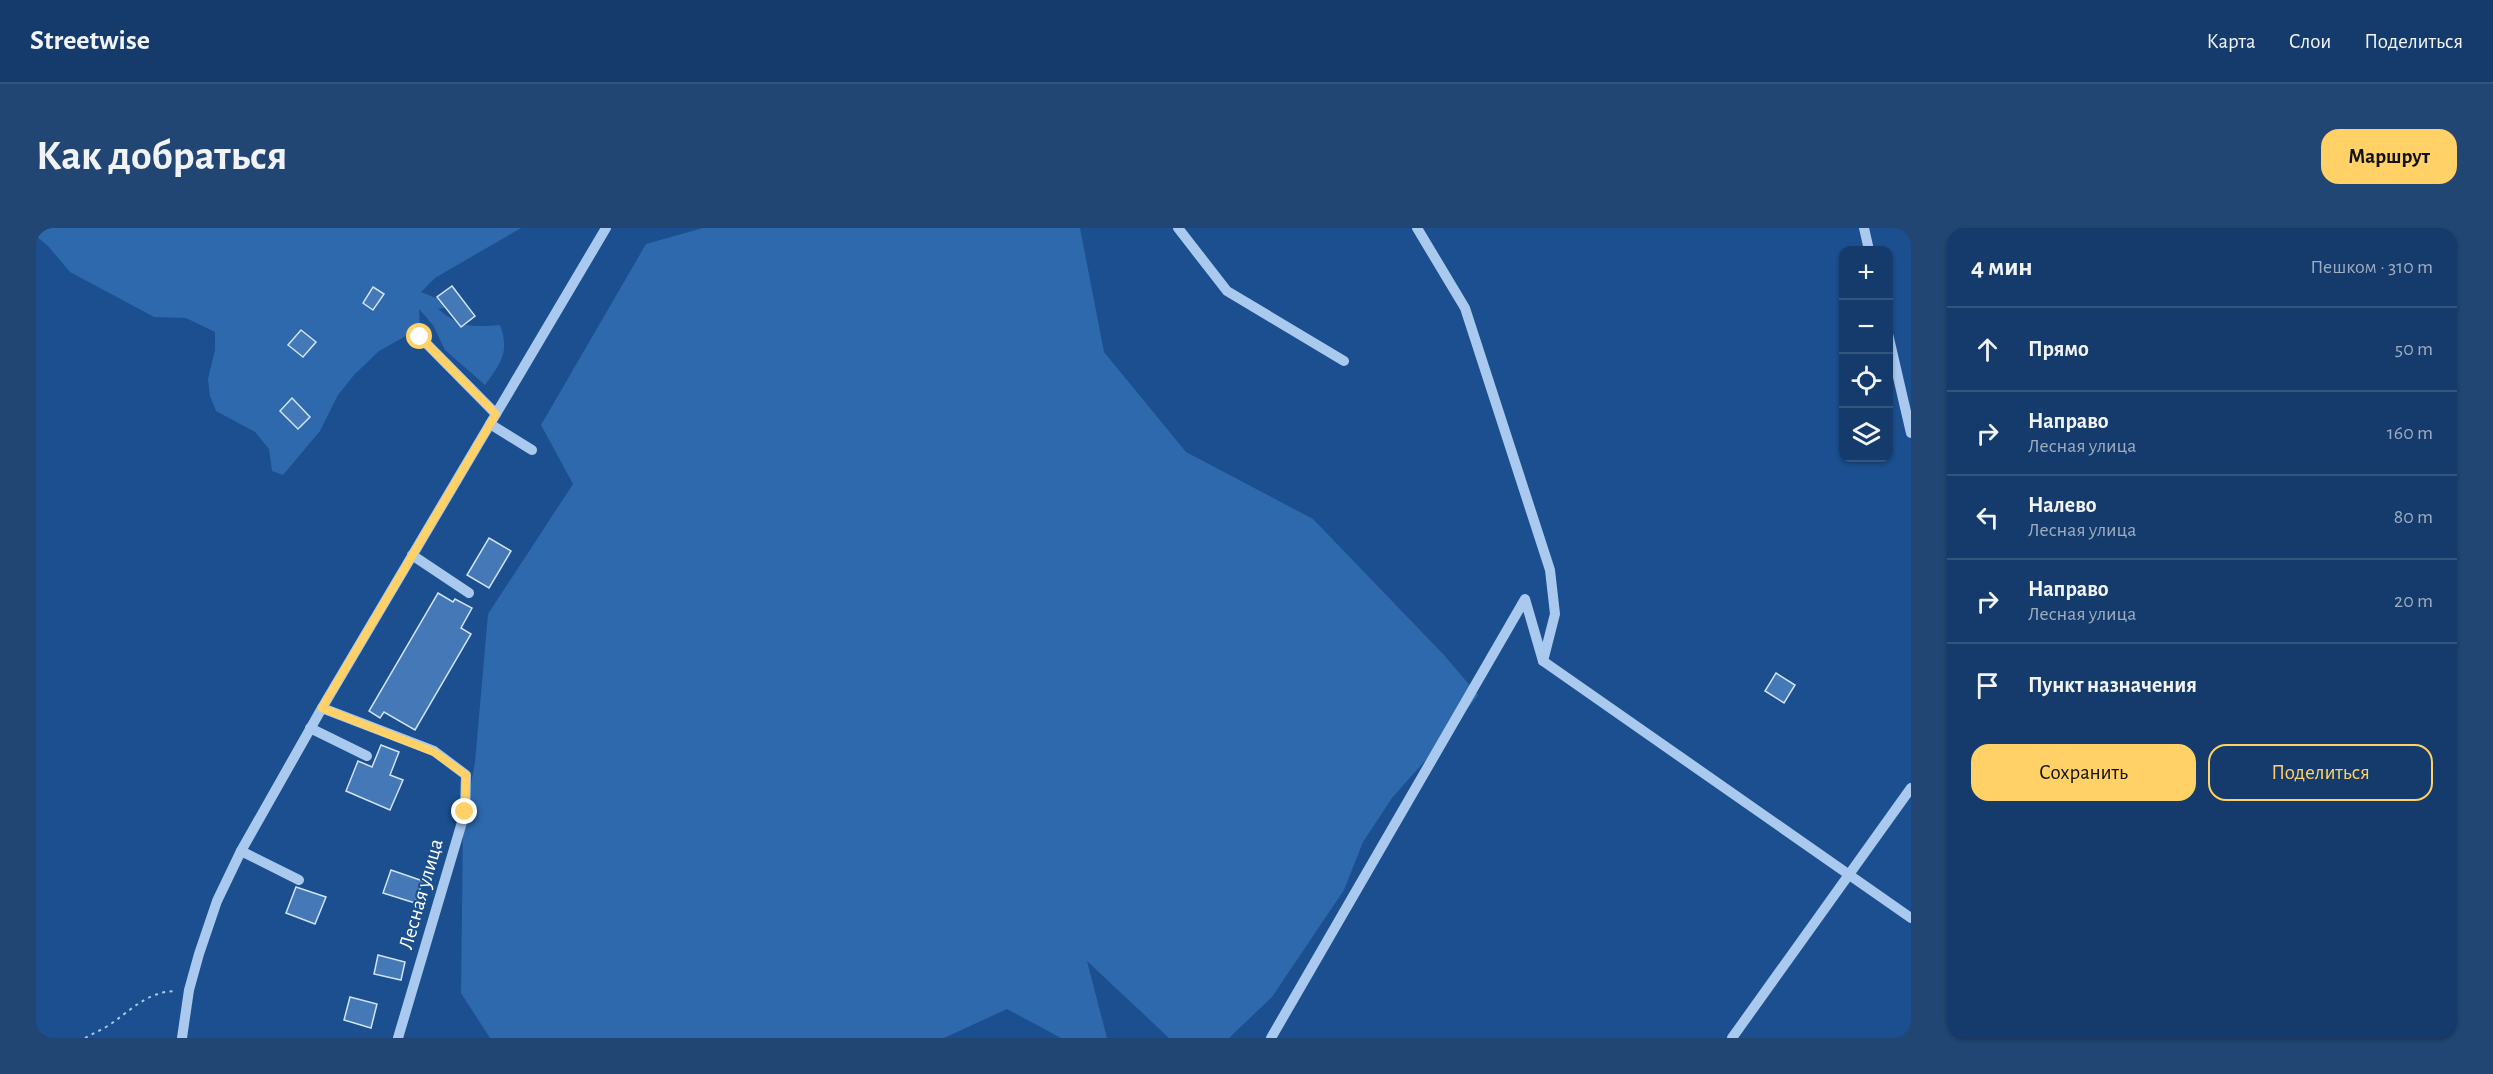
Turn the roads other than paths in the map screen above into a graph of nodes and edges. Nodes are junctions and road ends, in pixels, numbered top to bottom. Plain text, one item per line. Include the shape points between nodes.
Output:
1 (606, 228) edge
2 (1178, 228) edge
3 (1417, 228) edge
4 (1864, 228) edge
5 (1868, 246) edge
6 (420, 337) dead end
7 (1893, 354) edge
8 (1344, 361) dead end
9 (496, 414) junction
10 (490, 424) junction
11 (1911, 433) edge
12 (532, 450) dead end
13 (412, 555) junction
14 (469, 593) dead end
15 (1543, 661) junction
16 (322, 708) junction
17 (310, 728) junction
18 (367, 756) dead end
19 (1911, 788) edge
20 (241, 851) junction
21 (1848, 874) junction
22 (299, 880) dead end
23 (1911, 918) edge
24 (182, 1038) edge
25 (398, 1038) edge
26 (1271, 1038) edge
27 (1732, 1038) edge

1 - 9 street
2 - 8 street via 1227,291
3 - 15 street via 1466,308 1550,570 1556,614
4 - 5 street
6 - 9 street
7 - 11 street
9 - 10 street
10 - 12 street
10 - 13 street
13 - 14 street
13 - 16 street
15 - 21 street
15 - 26 street via 1525,599
16 - 17 street
16 - 25 street, Лесная улица via 434,752 466,775 465,812
17 - 18 street
17 - 20 street
19 - 21 street
20 - 22 street
20 - 24 street via 217,901 189,990
21 - 23 street
21 - 27 street

